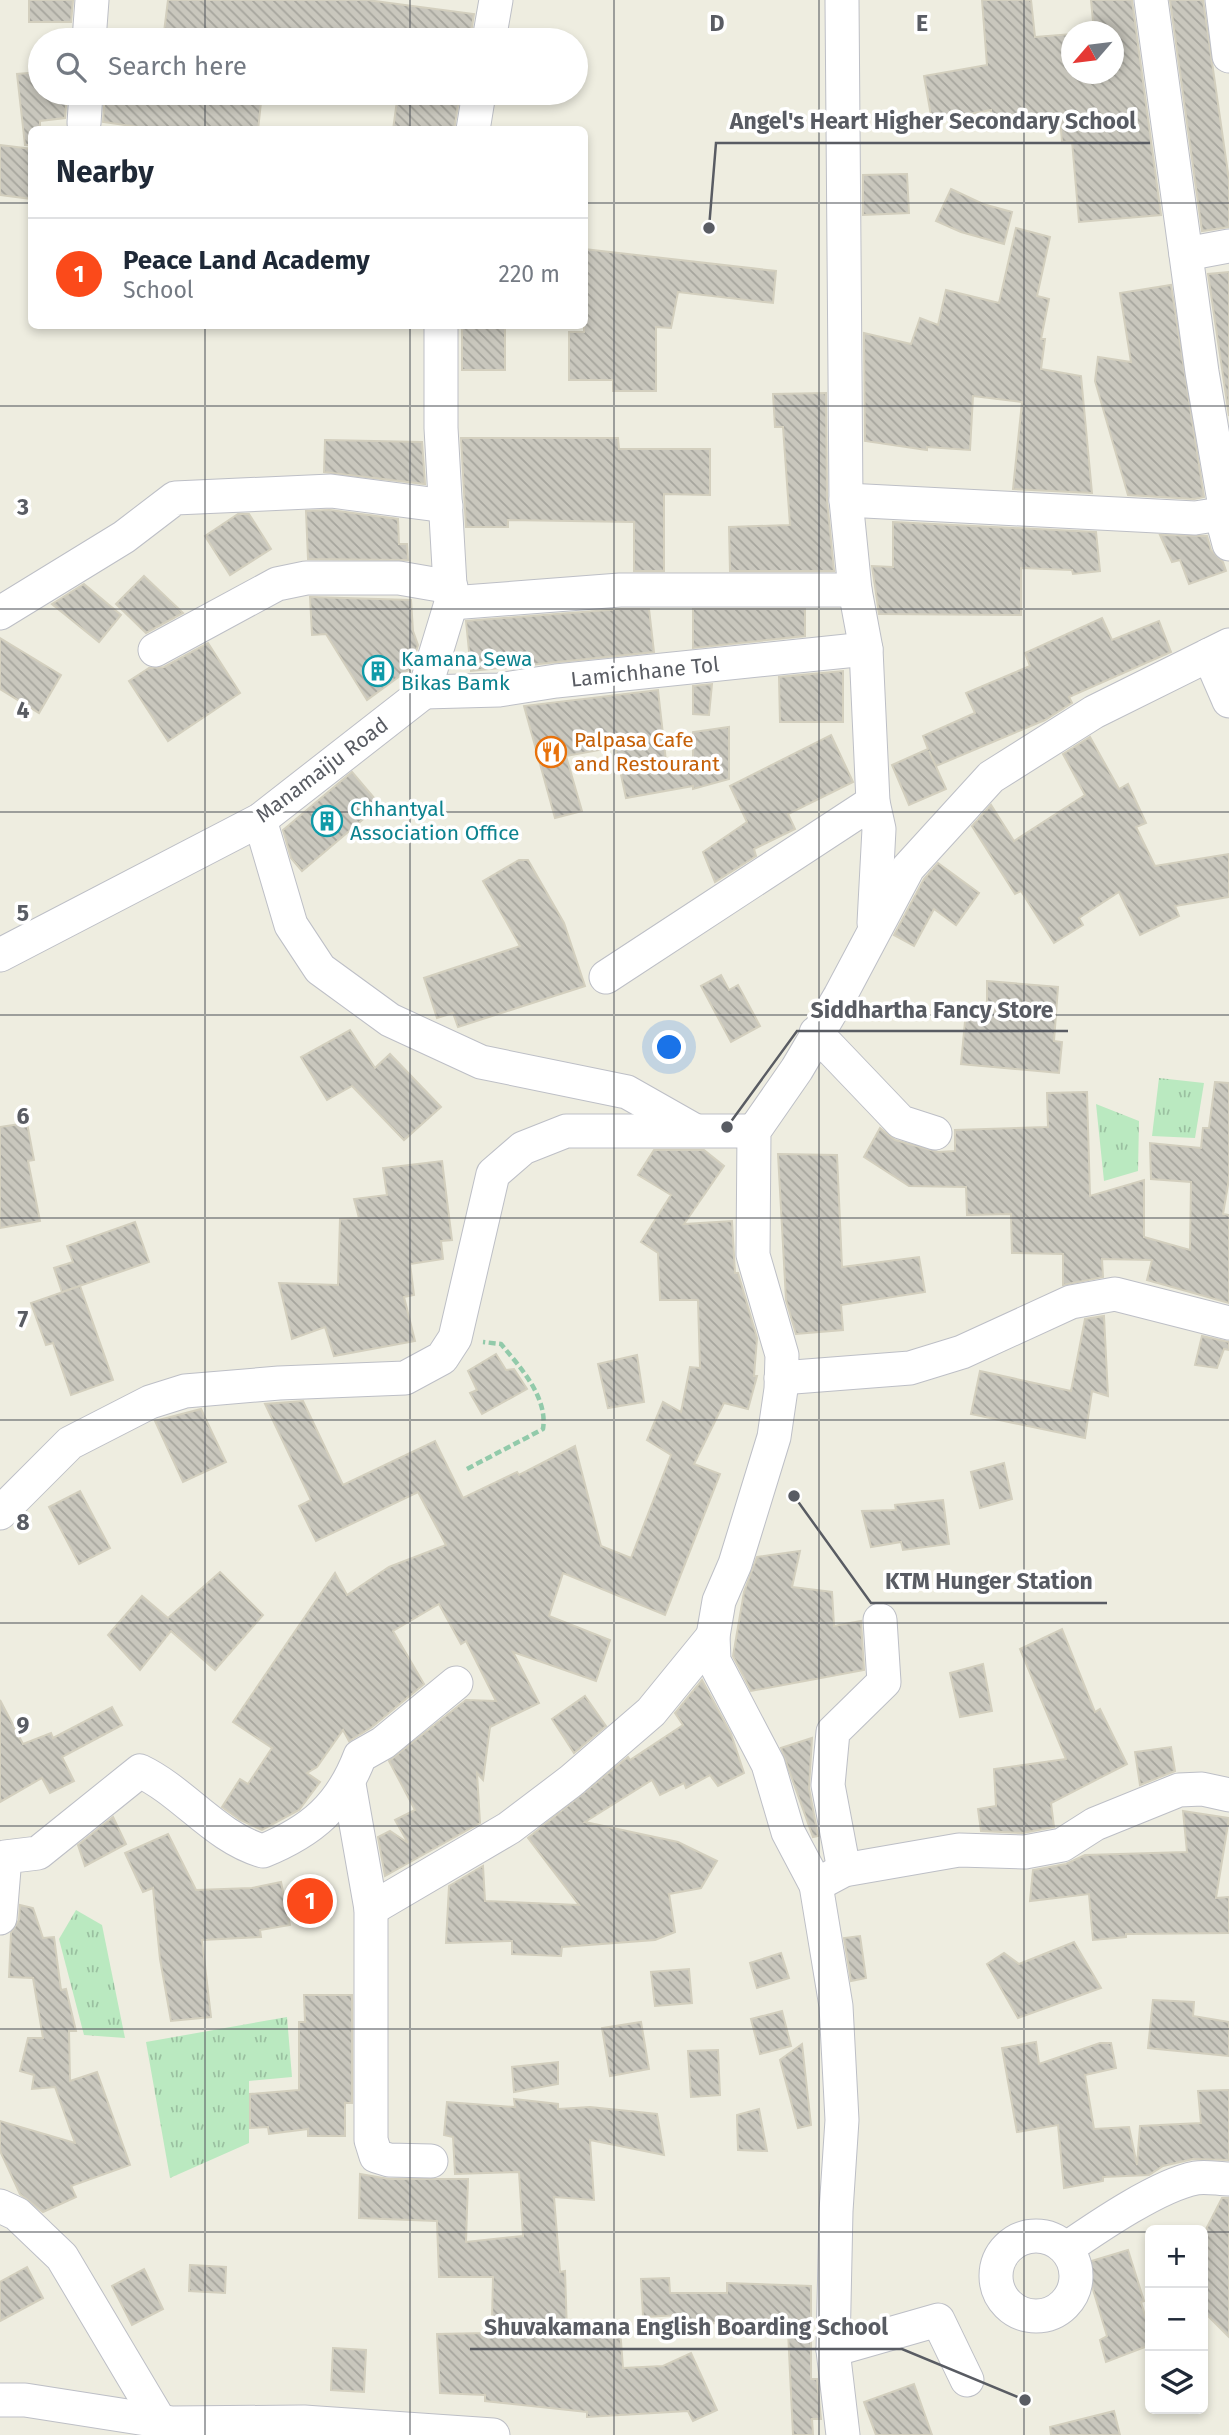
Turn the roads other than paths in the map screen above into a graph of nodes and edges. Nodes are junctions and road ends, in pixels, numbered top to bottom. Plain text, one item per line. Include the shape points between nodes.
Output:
1 (92, 0) edge
2 (496, 0) edge
3 (842, 0) edge
4 (1151, 0) edge
5 (1222, 0) edge
6 (90, 28) edge
7 (491, 28) edge
8 (1229, 56) edge
9 (477, 105) edge
10 (473, 126) edge
11 (1229, 246) edge
12 (1186, 254) junction
13 (436, 329) edge
14 (846, 500) junction
15 (446, 506) junction
16 (1225, 529) edge
17 (855, 590) junction
18 (451, 595) junction
19 (0, 613) edge
20 (866, 649) junction
21 (155, 650) dead end
22 (1219, 650) edge
23 (424, 692) junction
24 (1229, 701) edge
25 (873, 802) junction
26 (260, 820) junction
27 (874, 934) junction
28 (0, 955) edge
29 (606, 977) dead end
30 (816, 1033) junction
31 (754, 1130) junction
32 (696, 1131) junction
33 (935, 1133) dead end
34 (1229, 1323) edge
35 (781, 1378) junction
36 (0, 1513) edge
37 (880, 1620) dead end
38 (713, 1636) junction
39 (456, 1683) dead end
40 (349, 1784) junction
41 (1229, 1795) edge
42 (2, 1857) edge
43 (830, 1878) junction
44 (371, 1909) junction
45 (0, 1919) edge
46 (431, 2161) dead end
47 (1229, 2179) edge
48 (0, 2206) edge
49 (1067, 2248) dead end
50 (833, 2350) junction
51 (967, 2380) dead end
52 (0, 2400) edge
53 (159, 2420) junction
54 (197, 2429) edge
55 (460, 2434) edge
56 (493, 2435) edge
57 (843, 2435) edge

1 - 6 street
2 - 7 street
3 - 14 street
4 - 12 street
5 - 8 street
9 - 10 street
11 - 12 street
12 - 16 street
13 - 15 street
14 - 16 street via 1195,518
14 - 17 street
15 - 18 street
15 - 19 street via 331,491 175,498 124,537
17 - 18 street
17 - 20 street
18 - 21 street via 399,578 306,578 277,584
18 - 23 street
20 - 23 street, Lamichhane Tol via 499,690
20 - 25 street
22 - 24 street
22 - 27 street via 1094,712 991,777 908,868
23 - 26 street, Manamaiju Road
25 - 27 street via 879,829
25 - 29 street
26 - 28 street, Manamaiju Road
26 - 32 street via 291,925 320,969 390,1020 481,1062 626,1092
27 - 30 street
30 - 31 street
30 - 33 street via 901,1122
31 - 32 street
31 - 35 street via 753,1255 782,1355
32 - 36 street via 566,1130 523,1148 493,1174 455,1338 442,1358 405,1378 185,1391 150,1402 70,1443
34 - 35 street via 1115,1294 1071,1302 962,1352 909,1368
35 - 38 street via 774,1437 719,1601
37 - 43 street via 884,1682 833,1732 828,1785
38 - 43 street via 715,1661 768,1763 788,1832
38 - 44 street via 651,1712 570,1781 509,1828
39 - 40 street via 383,1743 360,1756
40 - 42 street via 317,1822 263,1851 242,1845 165,1783 140,1771 38,1853
40 - 44 street
41 - 43 street via 1179,1790 1095,1824 1062,1845 1025,1853 959,1850
42 - 45 street
43 - 50 street via 842,2120
44 - 46 street via 372,2140 376,2155 389,2160
47 - 49 street via 1196,2178 1174,2187 1117,2214
48 - 53 street via 17,2214 62,2257
50 - 51 street via 938,2320
50 - 57 street
52 - 53 street
53 - 54 street
54 - 55 street via 304,2423
55 - 56 street

